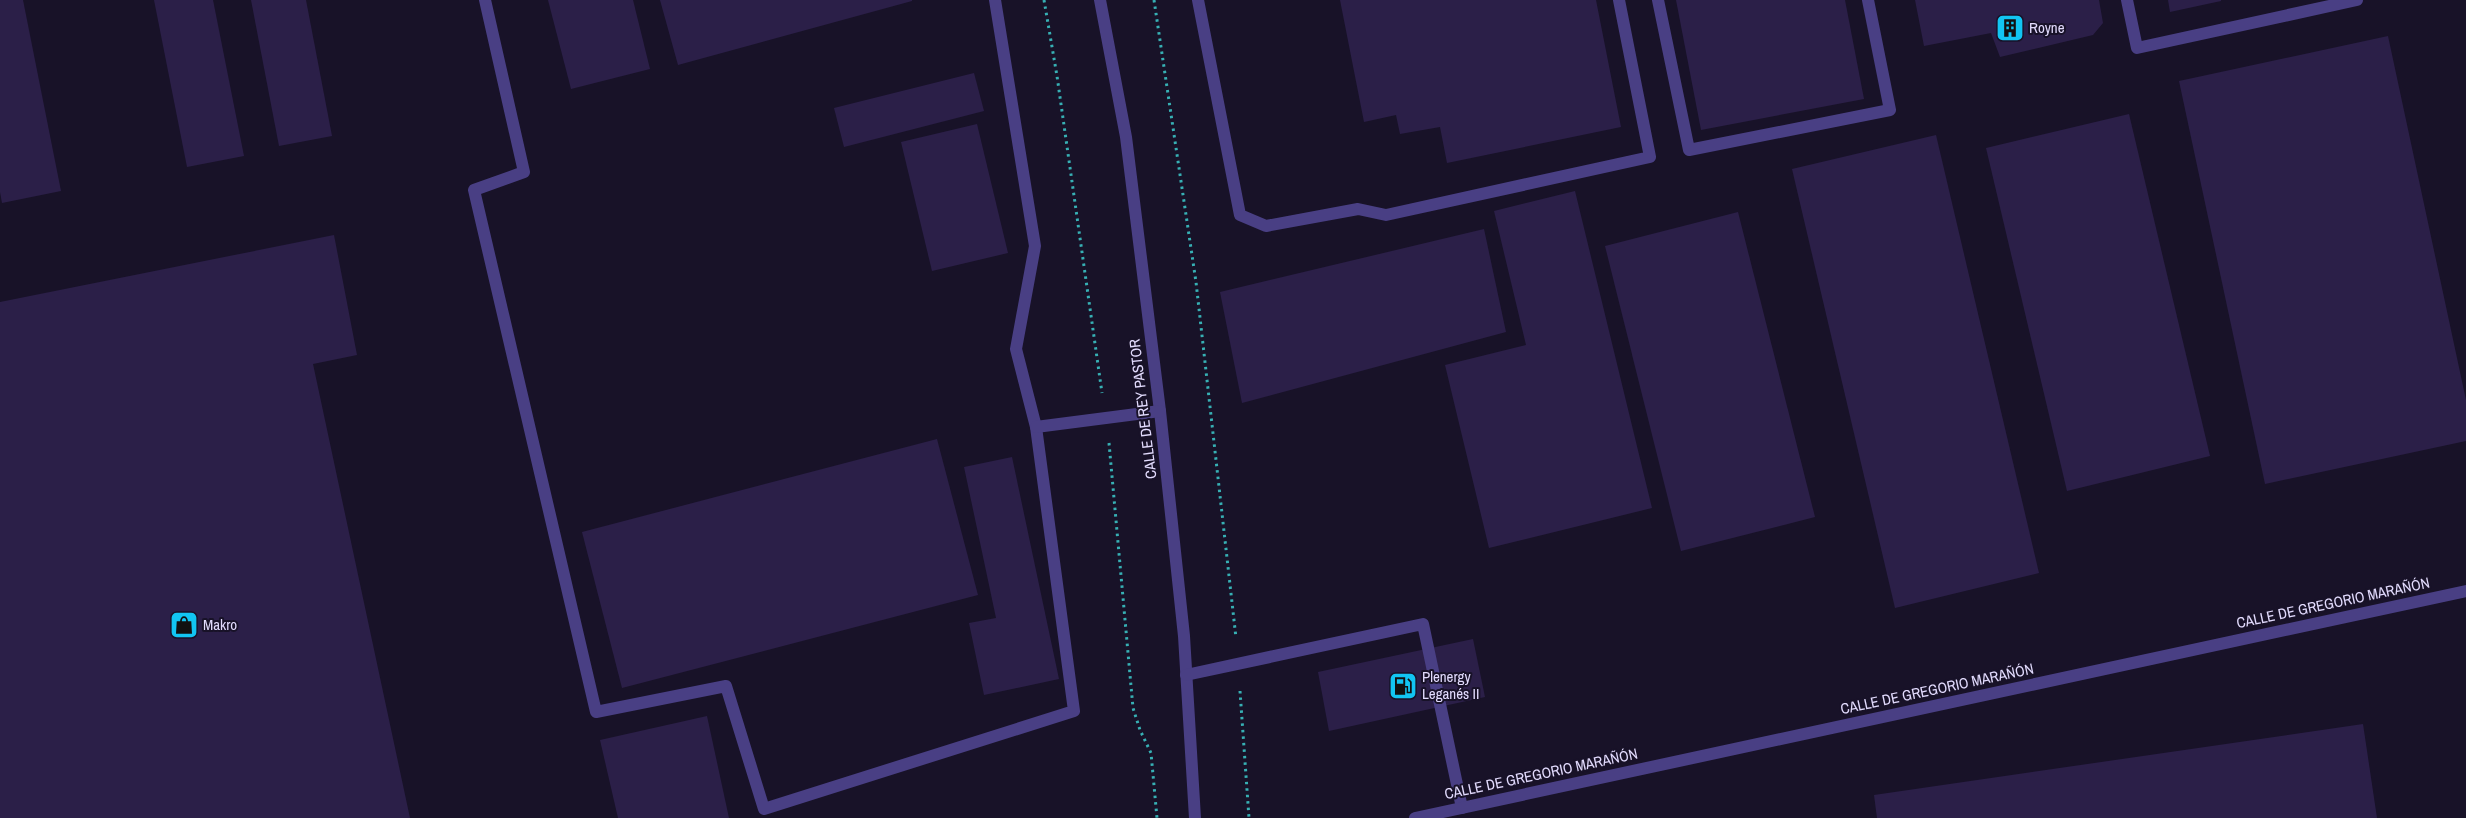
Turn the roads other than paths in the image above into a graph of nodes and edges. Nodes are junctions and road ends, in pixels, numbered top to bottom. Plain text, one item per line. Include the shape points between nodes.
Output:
1 (485, 0) edge
2 (995, 0) edge
3 (1100, 0) edge
4 (1198, 0) edge
5 (1619, 0) edge
6 (1658, 0) edge
7 (1868, 0) edge
8 (2127, 0) edge
9 (2357, 0) edge
10 (1160, 412) junction
11 (1036, 427) junction
12 (2466, 591) edge
13 (1186, 675) junction
14 (1462, 808) junction
15 (1195, 818) edge
16 (1415, 818) edge

1 - 11 street via 524,172 474,190 596,712 726,686 764,809 1074,711
2 - 11 street via 1035,246 1016,349
3 - 10 street, CALLE DE REY PASTOR via 1126,137
4 - 5 street via 1240,215 1266,226 1358,209 1386,215 1650,157
6 - 7 street via 1689,150 1890,110
8 - 9 street via 2137,48
10 - 11 street
10 - 13 street, CALLE DE REY PASTOR
12 - 14 street, CALLE DE GREGORIO MARAÑÓN
13 - 14 street via 1423,624
13 - 15 street, CALLE DE REY PASTOR
14 - 16 street, CALLE DE GREGORIO MARAÑÓN

